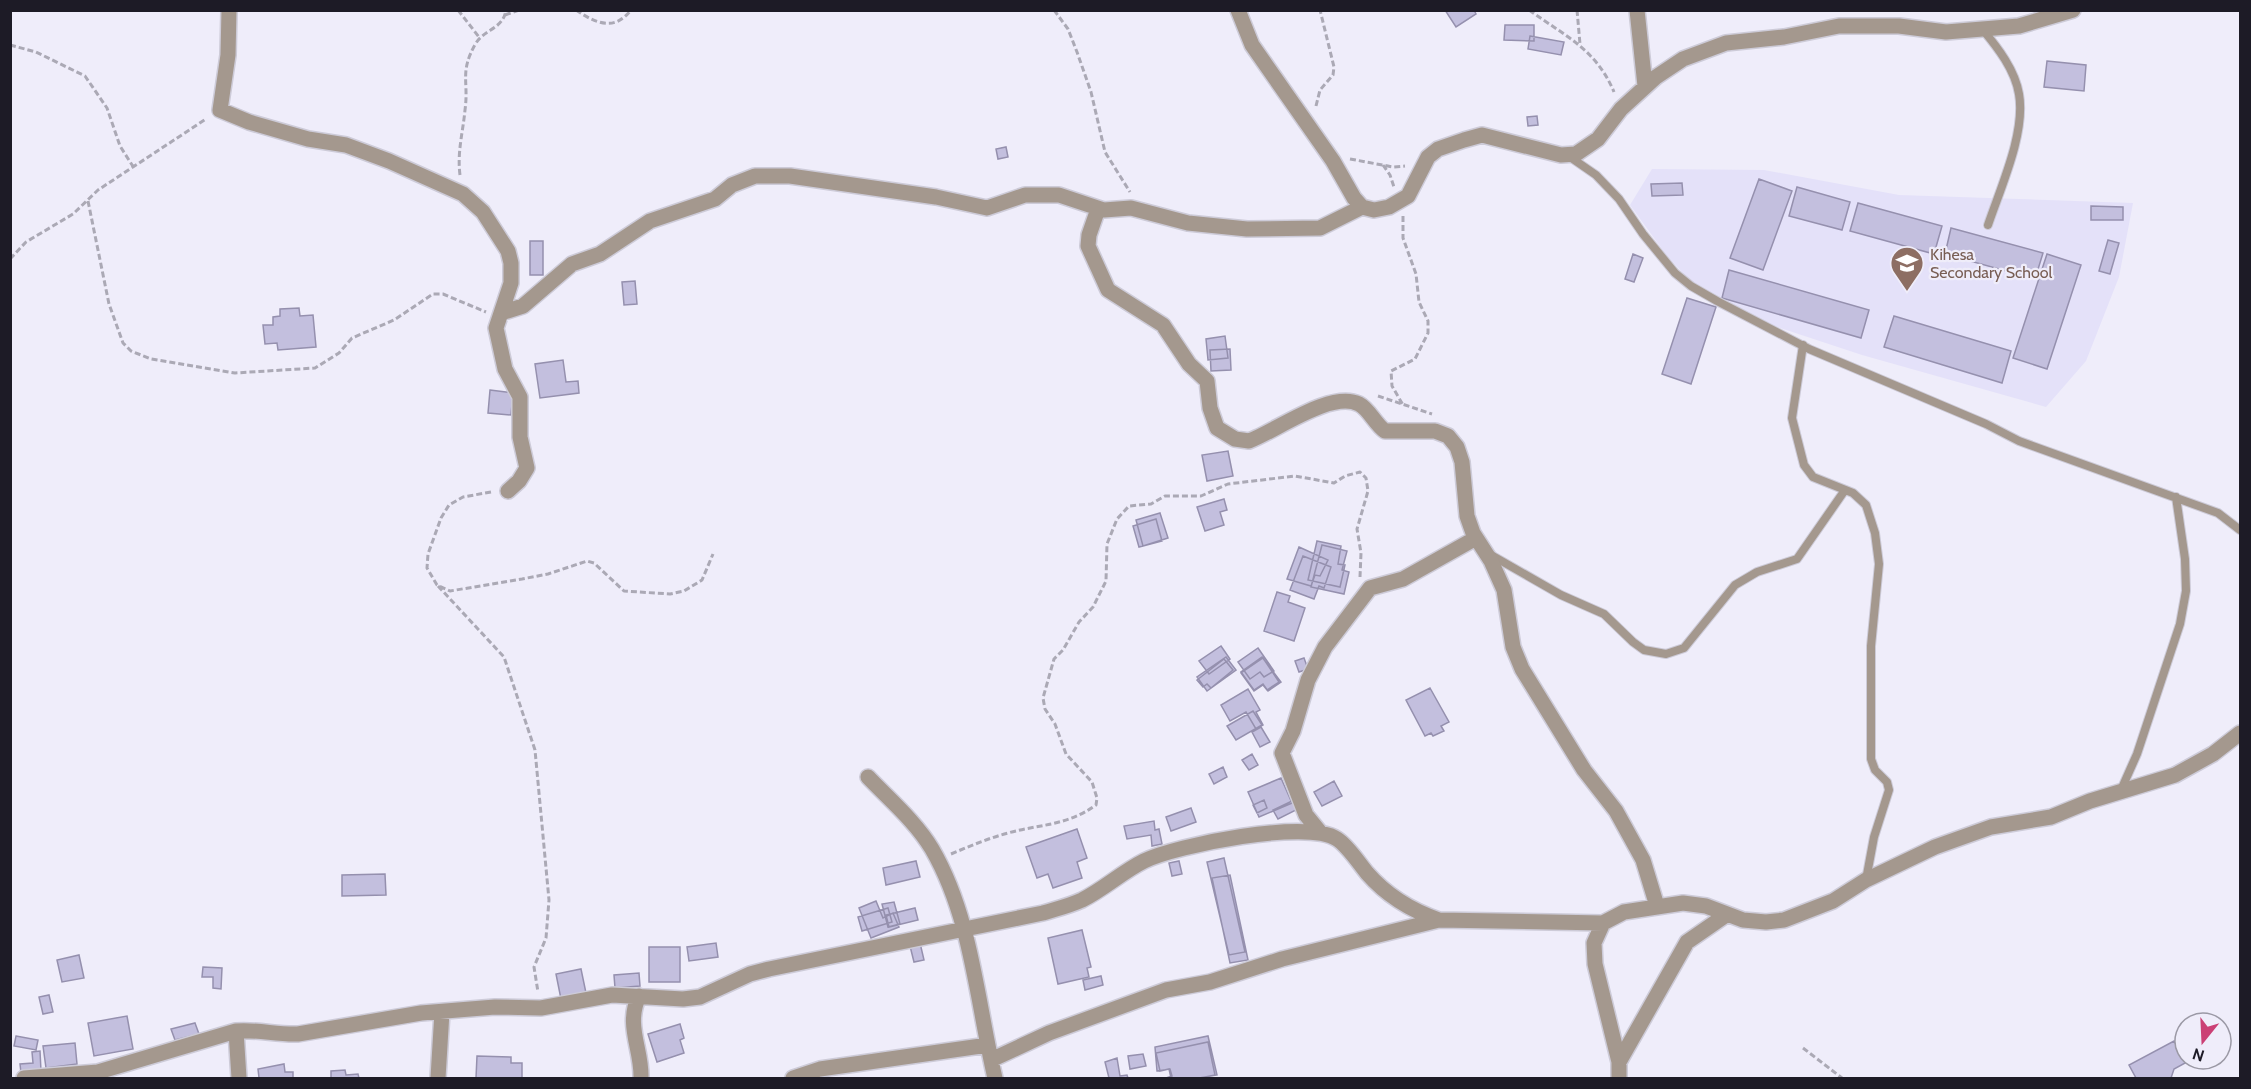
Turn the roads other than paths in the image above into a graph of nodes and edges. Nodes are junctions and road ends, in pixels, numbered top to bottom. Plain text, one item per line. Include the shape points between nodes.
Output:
1 (229, 10) edge
2 (1238, 10) edge
3 (1637, 10) edge
4 (2073, 10) edge
5 (1982, 29) junction
6 (1645, 86) junction
7 (1569, 156) junction
8 (1362, 207) junction
9 (1098, 209) junction
10 (1988, 225) dead end
11 (501, 314) junction
12 (1803, 345) junction
13 (508, 490) road end
14 (1845, 490) junction
15 (2176, 497) junction
16 (2241, 530) edge
17 (1480, 544) junction
18 (2241, 733) edge
19 (868, 777) dead end
20 (2120, 792) junction
21 (1318, 831) junction
22 (1866, 880) junction
23 (1657, 906) junction
24 (1726, 915) junction
25 (1439, 920) junction
26 (1603, 922) junction
27 (963, 930) junction
28 (639, 996) junction
29 (442, 1012) junction
30 (236, 1031) junction
31 (990, 1053) junction
32 (1619, 1062) junction
33 (115, 1073) edge
34 (24, 1078) edge
35 (239, 1078) edge
36 (438, 1078) edge
37 (640, 1078) edge
38 (793, 1078) edge
39 (995, 1078) edge
40 (1619, 1078) edge

1 - 11 street via 220,110 308,139 346,145 463,194 483,212 508,251 511,283
2 - 8 street via 1252,45
3 - 6 street
4 - 5 street via 2019,26
5 - 6 street via 1946,32 1899,26 1839,26 1726,43 1683,59
5 - 10 lane via 2006,62 2020,104 2016,137
6 - 7 street via 1598,139
7 - 8 street via 1482,135 1438,149 1424,163 1408,196 1380,209
7 - 12 lane via 1596,175 1619,199 1642,234 1690,286
8 - 9 street via 1320,228 1247,229 1188,223 1131,208
9 - 11 street via 1059,195 1025,195 987,208 790,176 755,176 732,184 715,198 650,221 600,254 572,264 523,306
9 - 17 street via 1088,246 1108,290 1163,325 1189,364 1207,381 1217,428 1226,435 1249,441 1300,414 1346,400 1360,405 1385,431 1424,429 1448,436 1462,462 1467,516
11 - 13 street via 496,328 505,369 520,397 520,437 527,468
12 - 14 lane via 1793,397 1794,433 1804,465 1813,477
12 - 15 lane via 2019,441
14 - 17 lane via 1797,559 1747,576 1728,592 1684,648 1666,654 1644,650 1604,614 1561,595
14 - 22 lane via 1866,505 1879,564 1871,646 1871,759 1889,790
15 - 16 lane via 2218,513
15 - 20 lane via 2185,559 2186,591 2180,624 2137,754
17 - 21 street via 1403,579 1370,588 1325,647 1308,680 1282,753 1306,814
17 - 23 street via 1504,590 1513,647 1522,669 1584,770 1616,811 1643,860
18 - 20 street via 2175,775
19 - 27 street via 912,823 937,860
20 - 22 street via 2051,817 1991,827 1935,847
21 - 25 street via 1337,839 1394,898
21 - 27 street via 1222,840 1164,853 1068,906
22 - 24 street via 1833,901 1784,920 1766,922
23 - 24 street via 1706,906
23 - 26 street via 1624,912
24 - 32 street via 1687,942
25 - 26 street
25 - 31 street via 1282,959 1210,982 1166,990
26 - 32 street via 1594,943 1594,964
27 - 28 street via 769,969 700,997
27 - 31 street
28 - 29 street via 612,995 541,1008
28 - 37 street via 632,1017
29 - 30 street via 298,1034
29 - 36 street
30 - 33 street
30 - 35 street
31 - 38 street via 820,1069
31 - 39 street
32 - 40 street
33 - 34 street

